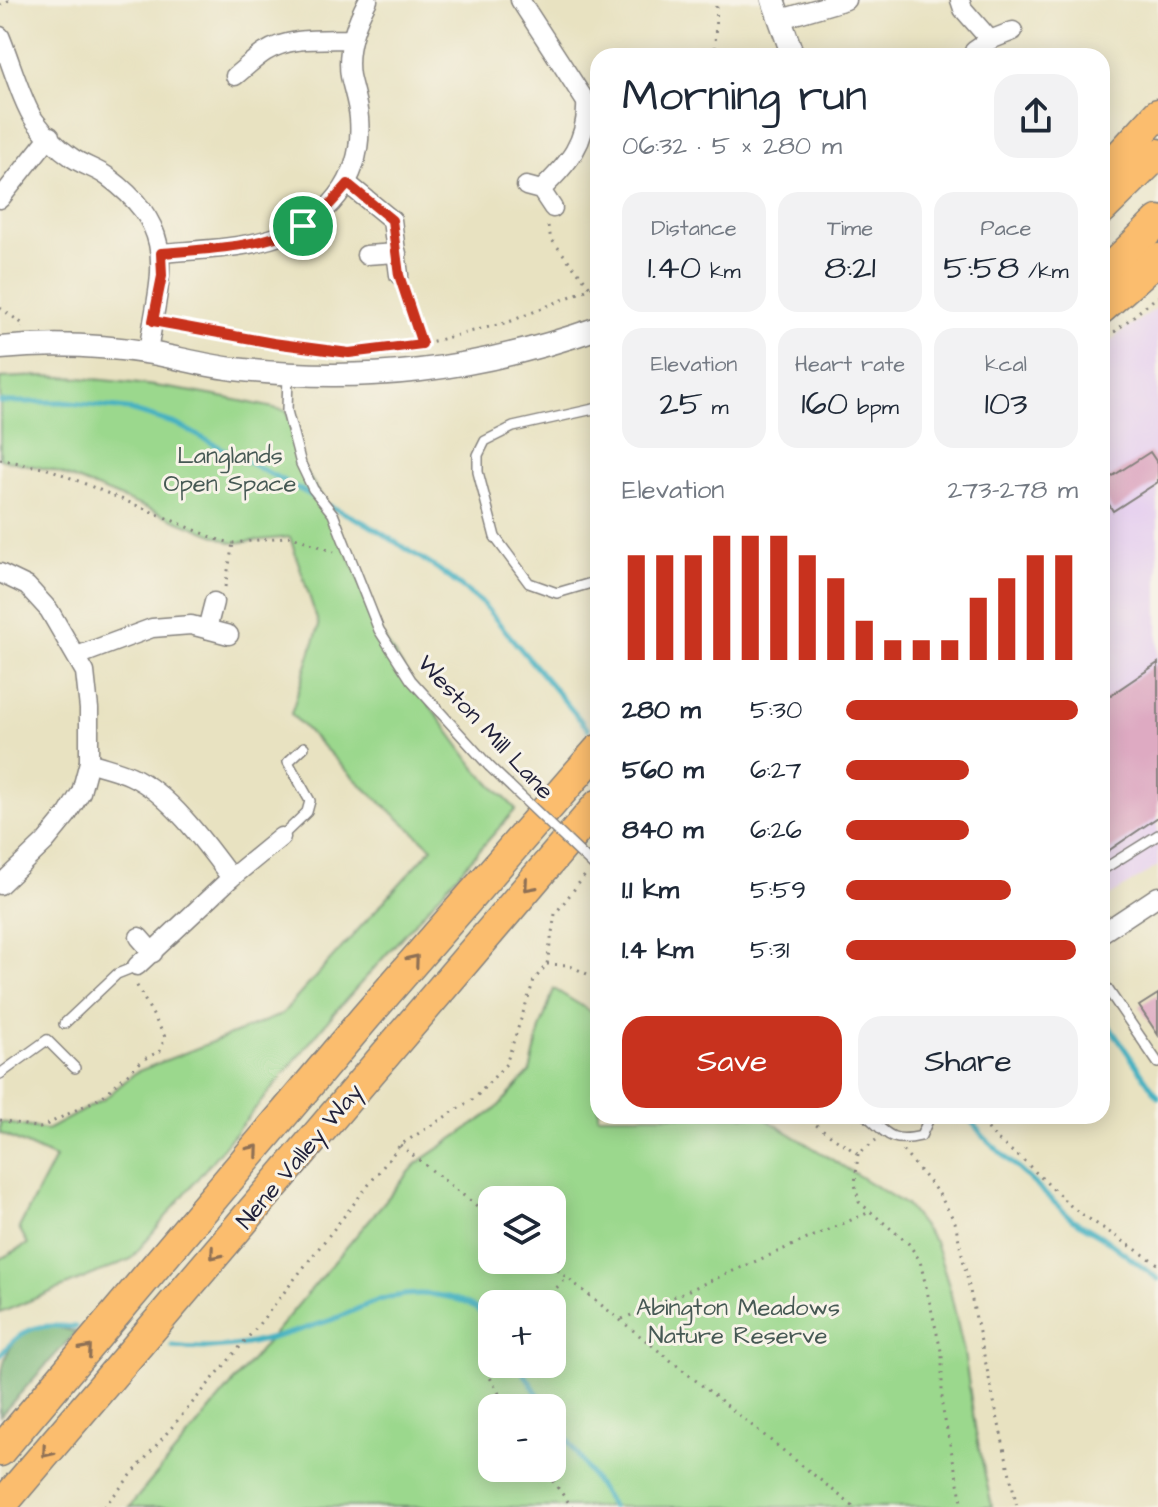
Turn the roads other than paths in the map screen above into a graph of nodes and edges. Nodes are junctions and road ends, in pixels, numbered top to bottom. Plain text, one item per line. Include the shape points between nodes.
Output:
1 (368, 0) edge
2 (520, 0) edge
3 (846, 0) edge
4 (960, 0) edge
5 (777, 10) edge
6 (1013, 31) dead end
7 (0, 36) edge
8 (352, 39) junction
9 (990, 40) junction
10 (790, 48) edge
11 (981, 48) edge
12 (235, 76) dead end
13 (1158, 114) edge
14 (50, 136) junction
15 (1158, 154) edge
16 (1110, 166) edge
17 (348, 184) junction
18 (0, 199) edge
19 (1110, 201) edge
20 (553, 208) dead end
21 (1158, 221) edge
22 (161, 253) junction
23 (397, 253) junction
24 (366, 255) dead end
25 (1158, 259) edge
26 (1110, 268) edge
27 (399, 275) road end
28 (1110, 301) edge
29 (590, 331) edge
30 (10, 347) edge
31 (148, 353) junction
32 (288, 373) junction
33 (590, 410) edge
34 (0, 573) edge
35 (590, 583) edge
36 (214, 602) road end
37 (207, 629) junction
38 (229, 635) dead end
39 (77, 656) junction
40 (304, 747) dead end
41 (590, 759) edge
42 (89, 762) junction
43 (590, 814) edge
44 (1158, 835) edge
45 (281, 837) joint
46 (0, 859) edge
47 (1110, 865) edge
48 (590, 866) edge
49 (231, 878) junction
50 (6, 880) edge
51 (1158, 896) edge
52 (1110, 928) edge
53 (139, 937) dead end
54 (153, 953) junction
55 (137, 966) joint
56 (1110, 993) edge
57 (64, 1024) dead end
58 (1158, 1063) edge
59 (75, 1068) dead end
60 (0, 1074) edge
61 (876, 1124) edge
62 (926, 1124) edge
63 (0, 1451) edge
64 (0, 1507) edge

1 - 8 street
2 - 20 street via 586,102 582,139 562,170 534,188
3 - 5 street
4 - 9 street
5 - 10 street
6 - 9 street
7 - 14 street via 34,120
8 - 12 street via 282,45
8 - 17 street via 349,71 360,144
9 - 11 street
13 - 16 highway
14 - 18 street
14 - 22 street via 141,208
15 - 19 highway
17 - 22 street via 303,226 270,239
17 - 23 street via 392,220
21 - 26 highway
22 - 31 street
23 - 24 street
23 - 27 street
25 - 28 highway
29 - 32 street via 461,366 351,376
30 - 31 street
31 - 32 street
32 - 48 lane, Weston Mill Lane, bridge via 287,411 301,464 333,514 379,630 411,680
33 - 35 lane via 513,427 485,441 478,472 495,537 529,583 557,593
34 - 39 street via 27,586
36 - 37 street
37 - 38 street
37 - 39 street via 152,628
39 - 42 street via 85,672
40 - 45 lane via 288,762 310,801 307,812
63 -> 41 highway, Nene Valley Way
42 - 49 street via 131,776 155,791
42 - 50 street via 81,792 67,815
43 -> 64 highway, Nene Valley Way
44 - 47 lane
45 - 49 street
46 - 50 street
49 - 54 street
51 - 52 street
53 - 54 street
54 - 55 street
55 - 57 lane via 117,974
56 - 58 lane
59 - 60 lane via 47,1040
61 - 62 lane via 904,1140 921,1136

